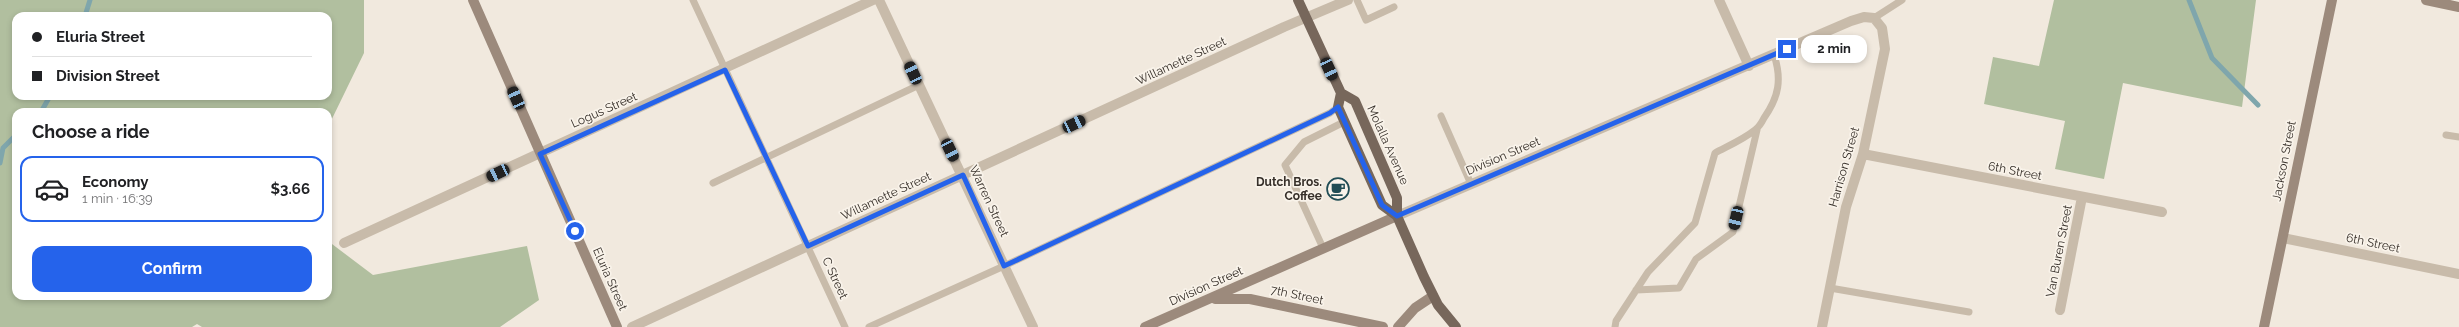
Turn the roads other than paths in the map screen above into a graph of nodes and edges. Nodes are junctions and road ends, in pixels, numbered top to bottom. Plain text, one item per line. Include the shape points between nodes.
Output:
1 (473, 0) edge
2 (693, 0) edge
3 (873, 0) edge
4 (879, 0) edge
5 (1298, 0) edge
6 (1346, 0) edge
7 (1357, 0) edge
8 (1719, 0) edge
9 (1902, 0) edge
10 (2332, 0) edge
11 (2426, 0) edge
12 (1394, 7) dead end
13 (2459, 7) edge
14 (1307, 18) junction
15 (1874, 18) junction
16 (1774, 55) junction
17 (1749, 66) junction
18 (725, 70) junction
19 (919, 85) junction
20 (1341, 93) junction
21 (1338, 107) junction
22 (1441, 116) dead end
23 (1344, 122) junction
24 (1756, 130) junction
25 (2446, 135) dead end
26 (2459, 137) edge
27 (540, 154) junction
28 (1863, 154) junction
29 (767, 158) junction
30 (963, 175) junction
31 (713, 183) dead end
32 (1471, 184) junction
33 (2082, 197) junction
34 (2162, 212) dead end
35 (1397, 216) junction
36 (2282, 238) junction
37 (344, 243) dead end
38 (808, 246) junction
39 (1323, 248) junction
40 (1004, 266) junction
41 (2459, 274) edge
42 (1830, 288) junction
43 (1636, 290) junction
44 (1433, 296) junction
45 (1205, 301) junction
46 (2060, 310) dead end
47 (1969, 312) dead end
48 (617, 327) edge
49 (632, 327) edge
50 (846, 327) edge
51 (869, 327) edge
52 (1033, 327) edge
53 (1145, 327) edge
54 (1382, 327) edge
55 (1398, 327) edge
56 (1456, 327) edge
57 (1615, 327) edge
58 (1822, 327) edge
59 (2264, 327) edge

1 - 27 street, Eluria Street
2 - 18 lane, C Street
3 - 18 street, Logus Street
4 - 19 street, Warren Street
5 - 14 main road, Molalla Avenue
6 - 14 street, Willamette Street
7 - 12 lane via 1366,20
8 - 17 street
9 - 15 lane
10 - 36 street, Jackson Street
11 - 13 street
14 - 20 main road, Molalla Avenue
14 - 30 street, Willamette Street
15 - 16 street, Division Street via 1864,17 1851,21
15 - 28 street, Harrison Street via 1882,28 1885,49
16 - 17 street, Division Street
16 - 24 lane via 1780,71 1777,96
17 - 32 street, Division Street
18 - 27 street, Logus Street
18 - 29 lane, C Street
19 - 29 lane
19 - 30 street, Warren Street
20 - 21 main road
20 - 35 main road, Molalla Avenue via 1355,101 1397,198
21 - 23 main road, Molalla Avenue
21 - 40 lane
22 - 32 lane
23 - 35 main road, Molalla Avenue via 1382,205
23 - 39 lane via 1304,142 1285,165
24 - 43 lane via 1715,153 1695,223 1648,272
24 - 43 lane via 1733,232 1696,259 1679,288
25 - 26 lane
27 - 37 street, Logus Street
27 - 48 street, Eluria Street
28 - 33 street, 6th Street
28 - 42 street, Harrison Street via 1846,207
29 - 31 lane
29 - 38 lane, C Street
30 - 38 street, Willamette Street
30 - 40 street, Warren Street
32 - 35 street, Division Street
33 - 34 street, 6th Street
33 - 46 street, Van Buren Street
35 - 39 street, Division Street
35 - 44 main road, Molalla Avenue
36 - 41 street, 6th Street
36 - 59 street, Jackson Street
38 - 49 street, Willamette Street
38 - 50 lane, C Street
39 - 45 street, Division Street
40 - 51 lane
40 - 52 street, Warren Street
42 - 47 lane
42 - 58 street, Harrison Street
43 - 57 lane via 1616,321
44 - 55 street via 1415,308
44 - 56 main road
45 - 53 street, Division Street
45 - 54 street, 7th Street via 1250,299

